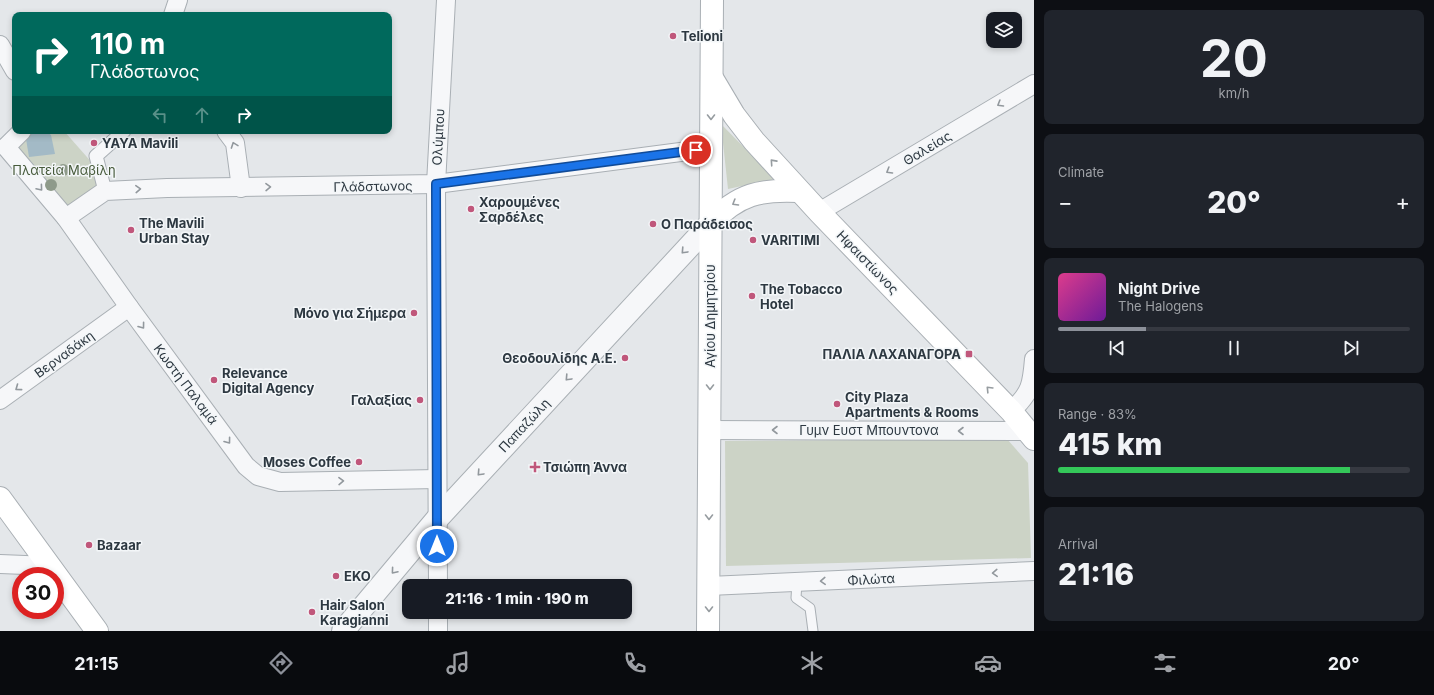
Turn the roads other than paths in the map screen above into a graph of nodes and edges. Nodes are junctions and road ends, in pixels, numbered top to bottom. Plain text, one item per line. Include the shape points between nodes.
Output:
1 (178, 0) edge
2 (446, 0) edge
3 (707, 0) edge
4 (712, 0) edge
5 (174, 12) edge
6 (0, 45) edge
7 (12, 66) edge
8 (712, 78) junction
9 (1034, 84) edge
10 (18, 134) edge
11 (121, 134) edge
12 (228, 134) edge
13 (3, 147) edge
14 (711, 148) junction
15 (436, 184) junction
16 (241, 188) junction
17 (106, 191) junction
18 (799, 191) junction
19 (819, 212) junction
20 (66, 218) junction
21 (711, 223) junction
22 (129, 307) junction
23 (1034, 359) edge
24 (0, 400) edge
25 (1011, 411) junction
26 (710, 430) junction
27 (1031, 435) edge
28 (437, 479) junction
29 (0, 498) edge
30 (437, 519) junction
31 (0, 564) edge
32 (50, 566) junction
33 (1034, 571) edge
34 (438, 579) edge
35 (797, 582) junction
36 (709, 586) junction
37 (438, 619) edge
38 (97, 631) edge
39 (343, 631) edge
40 (438, 631) edge
41 (708, 631) edge
42 (813, 631) edge

1 - 5 street
2 - 15 street, Ολύμπου
3 - 4 street
4 - 8 main road, Αγίου Δημητρίου
6 - 7 street
8 -> 14 main road, Αγίου Δημητρίου
18 -> 8 main road, Ηφαιστίωνος via 747,133
9 -> 19 street, Θαλείας
10 - 13 street
11 - 17 street via 96,156
16 -> 12 street via 235,143
13 -> 20 street, Κωστή Παλαμά
14 - 15 street, Γλάδστωνος
14 - 21 main road, Αγίου Δημητρίου
16 -> 15 street, Γλάδστωνος
15 - 28 street, Ολύμπου
17 -> 16 street, Γλάδστωνος
17 - 20 street
18 - 19 main road, Ηφαιστίωνος
18 -> 21 main road via 764,191 748,196 722,211
25 -> 19 main road, Ηφαιστίωνος
20 - 22 street, Κωστή Παλαμά
21 -> 26 main road, Αγίου Δημητρίου
21 -> 30 street, Παπαζώλη
22 -> 24 street, Βερναδάκη
22 -> 28 street, Κωστή Παλαμά via 246,466 258,476 280,482
23 - 25 street via 1029,391
25 - 27 main road, Ηφαιστίωνος
27 -> 26 street, Γυμν Ευστ Μπουντονα
26 -> 36 main road, Αγίου Δημητρίου
28 - 30 street, Ολύμπου
29 - 32 main road
30 - 34 street, Ολύμπου
30 -> 39 street, Παπαζώλη
31 - 32 street
32 - 38 main road
33 -> 35 street, Φιλώτα
35 - 36 street, Φιλώτα
35 - 42 lane via 796,598 810,608
36 -> 41 main road, Αγίου Δημητρίου
37 - 40 street

